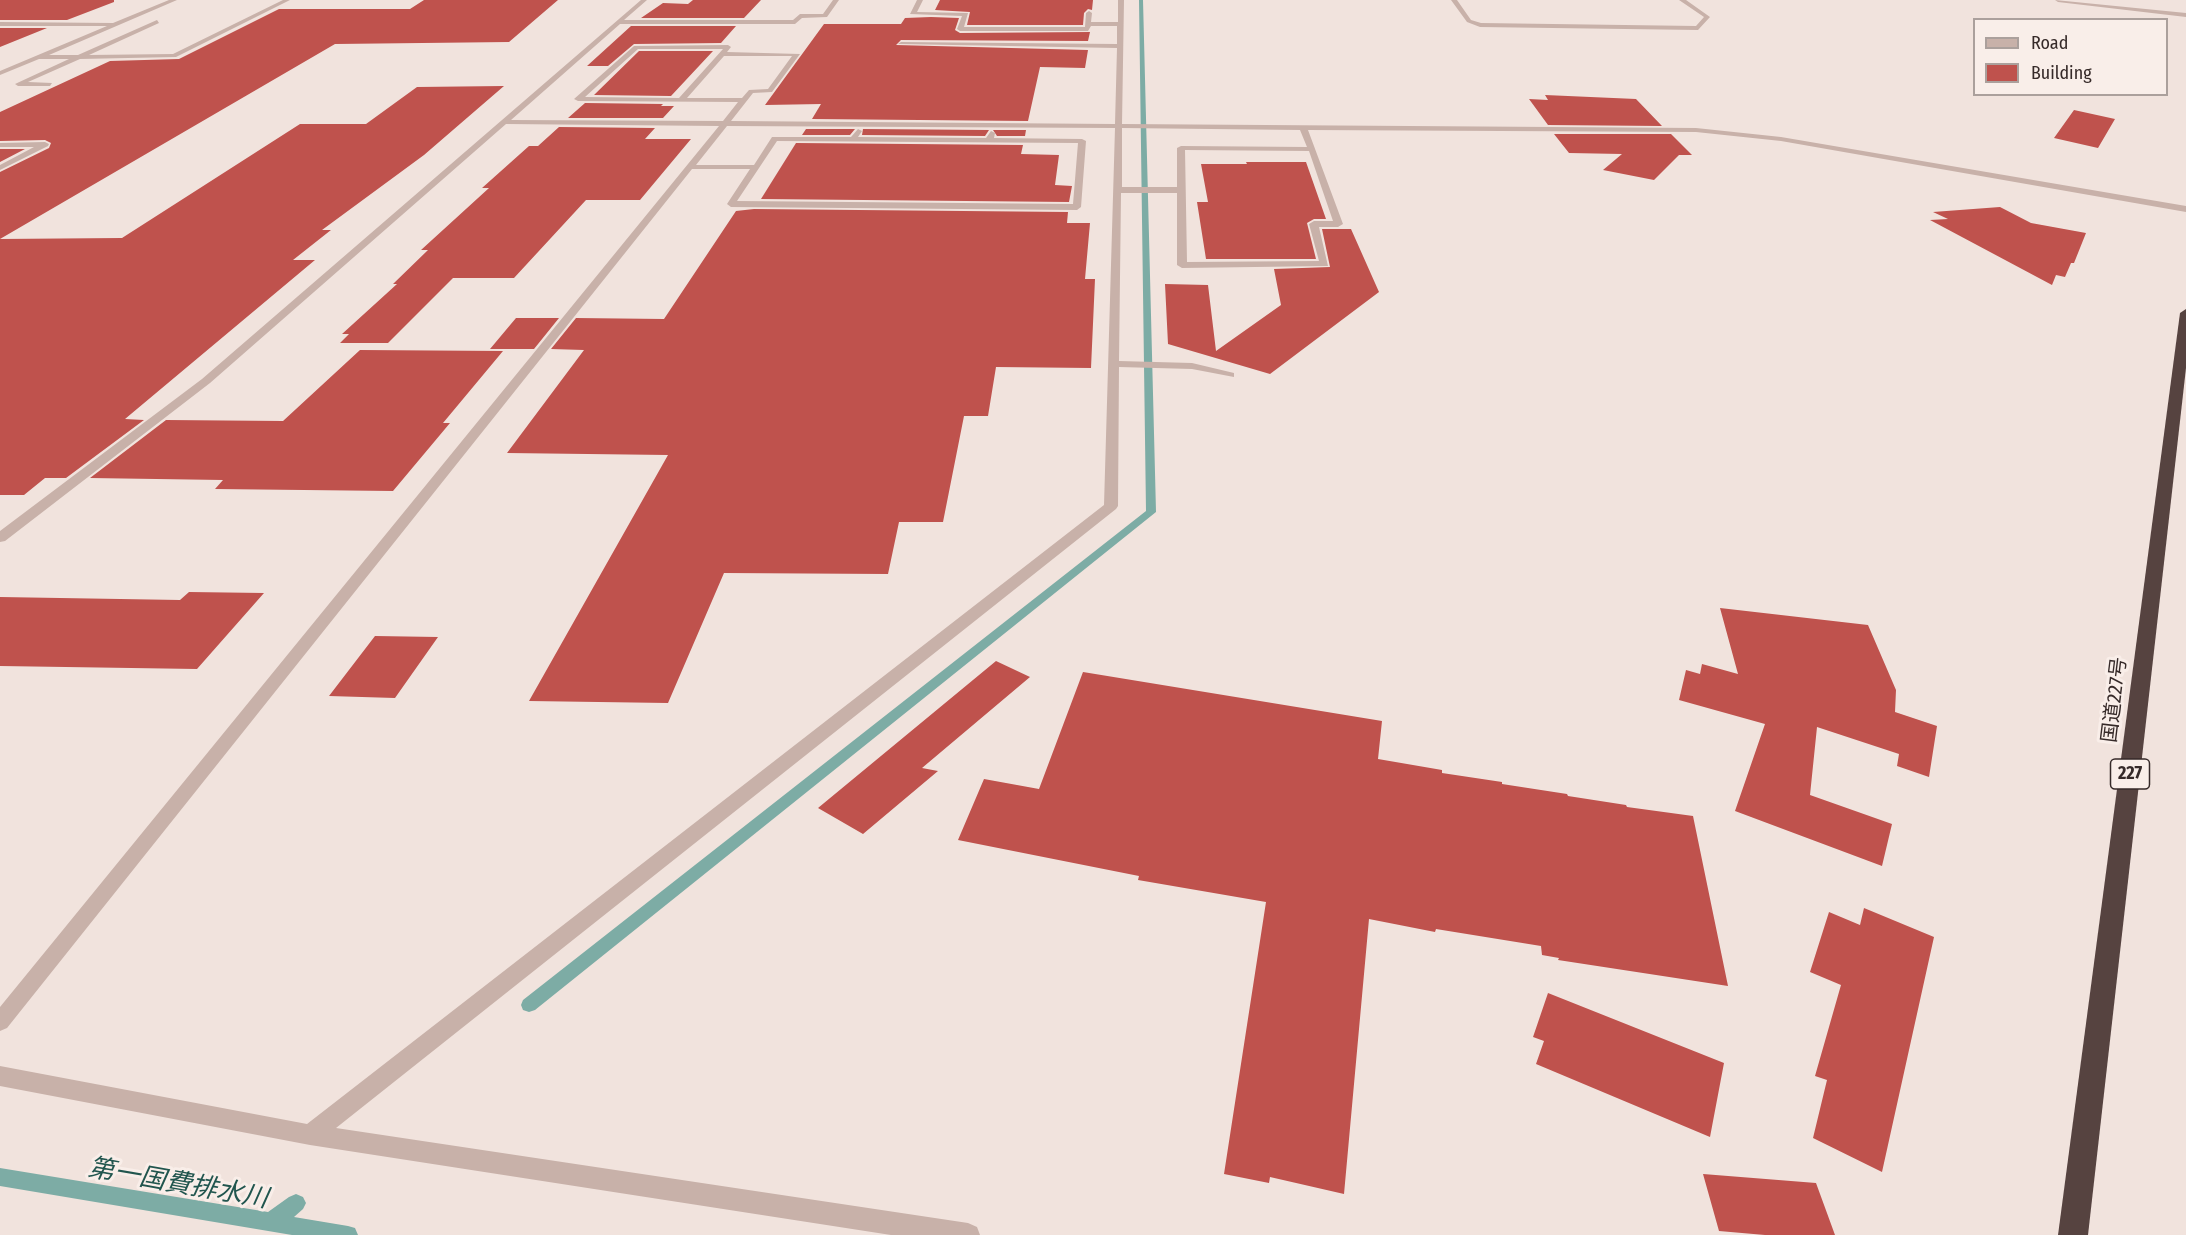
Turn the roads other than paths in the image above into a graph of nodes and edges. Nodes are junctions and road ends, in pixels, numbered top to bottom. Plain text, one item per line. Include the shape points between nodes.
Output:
1 (174, 0) edge
2 (287, 0) edge
3 (644, 0) edge
4 (836, 0) edge
5 (920, 0) edge
6 (1121, 0) edge
7 (1454, 0) edge
8 (1682, 0) edge
9 (2058, 0) edge
10 (1089, 13) dead end
11 (2186, 15) edge
12 (158, 22) dead end
13 (620, 22) junction
14 (0, 24) edge
15 (117, 24) junction
16 (1088, 24) junction
17 (1120, 24) junction
18 (901, 44) dead end
19 (1120, 46) junction
20 (722, 54) junction
21 (39, 57) junction
22 (80, 57) junction
23 (0, 73) edge
24 (50, 84) dead end
25 (681, 100) junction
26 (744, 100) junction
27 (504, 122) junction
28 (727, 123) junction
29 (862, 123) junction
30 (993, 124) junction
31 (1126, 126) junction
32 (1303, 127) junction
33 (853, 139) junction
34 (989, 140) junction
35 (0, 145) edge
36 (1312, 149) junction
37 (692, 167) junction
38 (756, 167) junction
39 (0, 168) edge
40 (1126, 190) junction
41 (1182, 190) junction
42 (2186, 209) edge
43 (2186, 313) edge
44 (1114, 364) junction
45 (1230, 375) dead end
46 (0, 538) edge
47 (0, 1022) edge
48 (0, 1076) edge
49 (310, 1135) junction
50 (968, 1235) edge
51 (2073, 1235) edge

1 - 15 street
2 - 22 street via 174,56
3 - 13 street
4 - 13 street via 825,16 800,16 795,22
5 - 16 street via 913,14 966,14 960,29 1088,29
6 - 17 street
7 - 8 street via 1469,21 1480,26 1698,28 1707,17
9 - 11 street
10 - 16 street
12 - 22 street
13 - 27 street
14 - 15 street
15 - 21 street
16 - 17 street
17 - 19 street
18 - 19 street
19 - 31 street
20 - 25 street
20 - 25 street via 728,47 636,47 578,99
20 - 26 street via 797,54 770,92 751,92
21 - 22 street
21 - 23 street
22 - 24 street via 18,84
25 - 26 street
26 - 28 street
27 - 28 street
27 - 46 street via 206,381
28 - 29 street
28 - 37 street
29 - 30 street
29 - 33 street
30 - 31 street
30 - 34 street
31 - 32 street
31 - 40 street
32 - 36 street
32 - 42 street via 1734,133
33 - 34 street
33 - 38 street via 776,139
34 - 38 street via 1083,141 1077,207 731,204
35 - 39 street via 45,144
36 - 41 street via 1180,148
36 - 41 street via 1338,224 1314,224 1325,264 1182,265
37 - 38 street
37 - 47 street
40 - 41 street
40 - 44 street
43 - 51 highway, 国道227号 / 227
44 - 45 street via 1192,366
44 - 49 street via 1111,507
48 - 49 street
49 - 50 street

